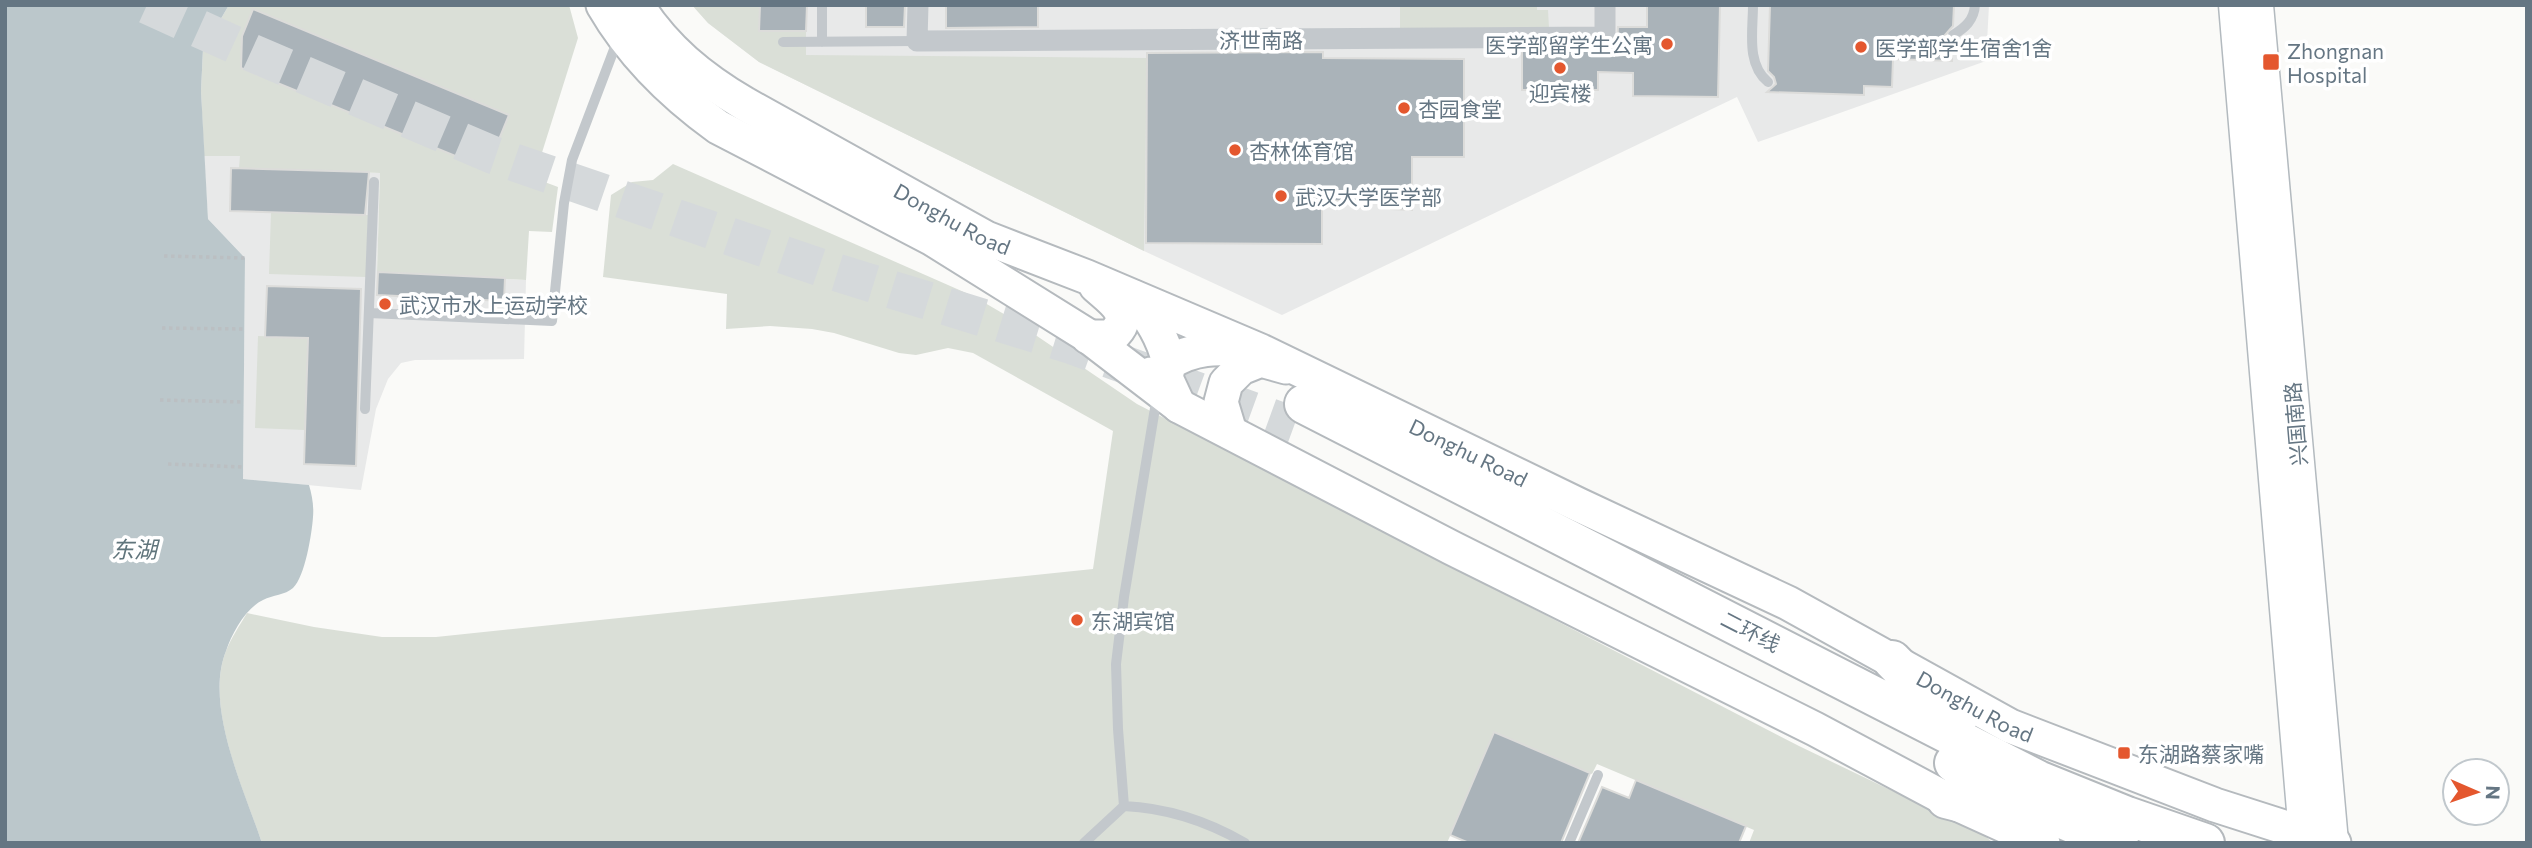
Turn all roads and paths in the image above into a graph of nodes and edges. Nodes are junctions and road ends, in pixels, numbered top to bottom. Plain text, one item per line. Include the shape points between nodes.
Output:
1 (603, 5) edge
2 (637, 5) edge
3 (822, 5) edge
4 (918, 5) edge
5 (1605, 5) edge
6 (1753, 5) edge
7 (1975, 5) edge
8 (2234, 5) edge
9 (2258, 5) edge
10 (620, 33) junction
11 (1953, 35) dead end
12 (918, 41) junction
13 (783, 42) dead end
14 (822, 42) junction
15 (1768, 82) dead end
16 (374, 182) dead end
17 (164, 256) dead end
18 (245, 258) dead end
19 (1087, 277) junction
20 (1133, 297) junction
21 (369, 313) junction
22 (162, 328) dead end
23 (244, 329) dead end
24 (1088, 337) junction
25 (1261, 351) junction
26 (1161, 384) junction
27 (160, 400) dead end
28 (1302, 401) junction
29 (243, 402) dead end
30 (365, 409) dead end
31 (1230, 432) junction
32 (168, 464) dead end
33 (243, 467) dead end
34 (1892, 660) junction
35 (1598, 775) dead end
36 (2038, 780) junction
37 (1946, 799) junction
38 (1124, 806) junction
39 (2324, 840) edge
40 (1084, 843) edge
41 (1245, 843) edge
42 (1569, 843) edge
43 (2043, 843) edge
44 (2119, 843) edge
45 (2205, 843) edge

1 - 10 main road, Donghu Road
2 - 19 main road, Donghu Road via 678,57 725,93 986,238
3 - 14 lane
4 - 12 street
5 - 12 street, 济世南路 via 1605,37
6 - 15 lane via 1754,59 1758,73
7 - 11 lane via 1967,25
8 - 39 main road, 兴国南路
9 - 39 main road, 兴国南路
10 - 21 lane via 572,160 552,321
10 - 24 main road, Donghu Road via 669,88 718,127 931,238
12 - 14 lane
13 - 14 lane
16 - 21 lane
17 - 18 path
19 - 20 main road, Donghu Road
19 - 24 main road via 1120,307 1122,318 1120,329 1111,337
20 - 25 main road, Donghu Road
20 - 26 main road via 1165,344
21 - 30 lane
22 - 23 path
24 - 26 main road, Donghu Road
25 - 26 main road via 1208,347 1178,358
25 - 28 main road, Donghu Road
26 - 31 main road, Donghu Road
26 - 38 lane via 1116,664
27 - 29 path
28 - 31 main road via 1261,360 1241,368 1226,383 1221,402
28 - 34 main road, Donghu Road via 1579,505 1788,603
28 - 36 highway, 二环线
28 - 44 highway, 二环线 via 2017,800
31 - 37 main road, Donghu Road
32 - 33 path
34 - 36 highway via 1939,708
34 - 39 main road, Donghu Road via 2010,726 2215,805
35 - 42 lane
36 - 45 highway, 二环线
37 - 43 main road, Donghu Road via 2002,830
37 - 44 highway
38 - 40 lane
38 - 41 lane via 1172,811

